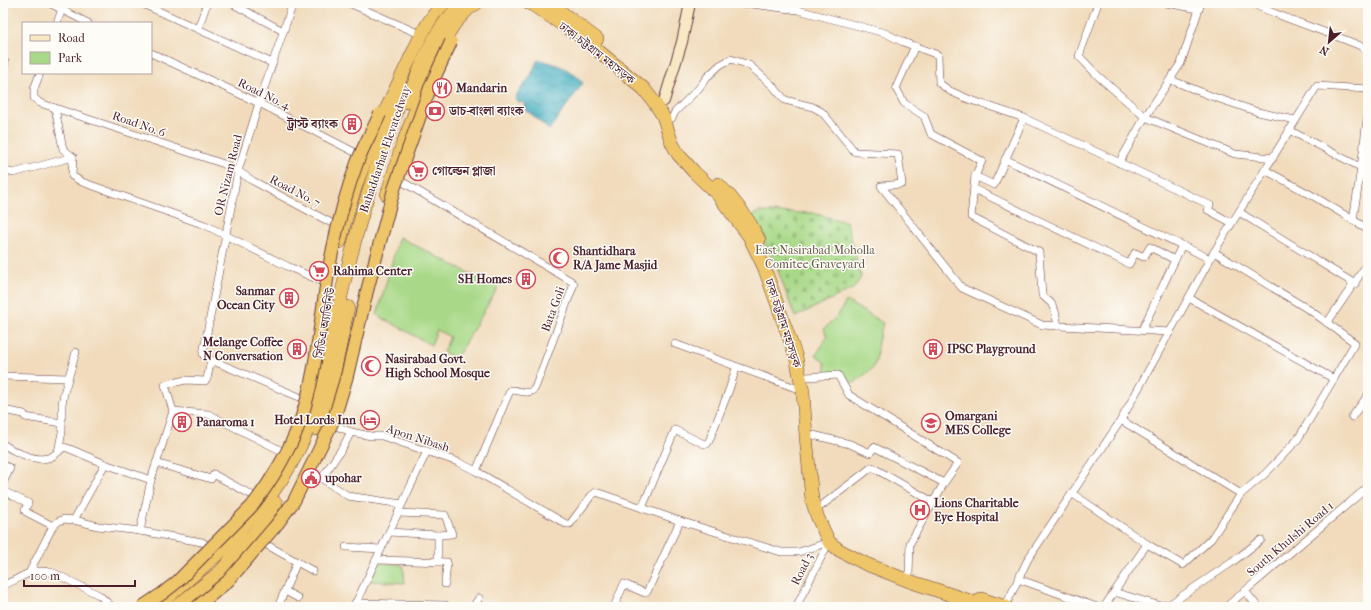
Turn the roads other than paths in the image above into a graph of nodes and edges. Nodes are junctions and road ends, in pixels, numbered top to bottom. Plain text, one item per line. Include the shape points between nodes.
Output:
1 (49, 3) edge
2 (141, 3) edge
3 (207, 3) edge
4 (231, 3) edge
5 (293, 3) edge
6 (349, 3) edge
7 (444, 3) edge
8 (454, 3) edge
9 (464, 3) edge
10 (477, 3) edge
11 (528, 3) edge
12 (549, 3) edge
13 (690, 3) edge
14 (728, 3) edge
15 (1098, 3) edge
16 (1166, 3) edge
17 (1251, 3) edge
18 (1200, 6) edge
19 (62, 9) junction
20 (57, 22) edge
21 (86, 22) edge
22 (198, 29) junction
23 (283, 31) junction
24 (422, 35) junction
25 (451, 42) dead end
26 (915, 46) junction
27 (1368, 49) edge
28 (152, 54) edge
29 (3, 61) edge
30 (272, 63) junction
31 (3, 72) edge
32 (40, 74) edge
33 (1171, 80) junction
34 (1368, 89) edge
35 (664, 101) junction
36 (259, 103) junction
37 (55, 108) junction
38 (1368, 111) edge
39 (380, 114) dead end
40 (672, 118) junction
41 (1024, 118) junction
42 (1146, 118) junction
43 (1295, 120) junction
44 (1289, 130) junction
45 (73, 157) junction
46 (366, 158) junction
47 (1272, 158) junction
48 (1005, 159) junction
49 (1120, 163) junction
50 (3, 170) edge
51 (1265, 170) junction
52 (1365, 170) edge
53 (238, 171) junction
54 (392, 176) junction
55 (975, 176) junction
56 (974, 189) junction
57 (1239, 212) junction
58 (1353, 220) junction
59 (1232, 224) junction
60 (343, 229) junction
61 (1368, 229) edge
62 (225, 235) junction
63 (1182, 245) junction
64 (1212, 255) junction
65 (1175, 260) junction
66 (1368, 263) edge
67 (1355, 284) junction
68 (331, 287) junction
69 (1189, 298) junction
70 (1327, 323) junction
71 (1058, 326) junction
72 (1142, 330) junction
73 (1170, 332) junction
74 (675, 344) dead end
75 (76, 352) dead end
76 (208, 359) junction
77 (736, 368) junction
78 (3, 376) edge
79 (68, 378) junction
80 (1334, 379) junction
81 (805, 386) junction
82 (1368, 395) edge
83 (310, 402) junction
84 (3, 410) edge
85 (173, 411) junction
86 (1352, 417) dead end
87 (1121, 420) junction
88 (327, 422) junction
89 (62, 423) junction
90 (351, 432) junction
91 (813, 435) junction
92 (3, 444) edge
93 (58, 452) junction
94 (427, 452) junction
95 (290, 455) junction
96 (105, 464) junction
97 (156, 464) junction
98 (3, 465) edge
99 (476, 471) junction
100 (306, 472) junction
101 (321, 478) junction
102 (151, 480) junction
103 (3, 483) edge
104 (944, 483) junction
105 (1368, 487) edge
106 (3, 491) edge
107 (1073, 494) junction
108 (1241, 494) junction
109 (263, 502) junction
110 (933, 502) junction
111 (402, 504) junction
112 (821, 506) junction
113 (642, 508) junction
114 (398, 513) junction
115 (74, 520) junction
116 (680, 521) junction
117 (53, 526) junction
118 (140, 531) junction
119 (389, 532) junction
120 (438, 535) junction
121 (1261, 540) dead end
122 (260, 541) junction
123 (829, 542) junction
124 (1147, 544) junction
125 (346, 548) dead end
126 (381, 548) junction
127 (219, 552) junction
128 (376, 560) junction
129 (297, 562) junction
130 (438, 562) junction
131 (30, 571) junction
132 (313, 571) dead end
133 (908, 575) junction
134 (1018, 579) junction
135 (445, 584) dead end
136 (3, 585) edge
137 (285, 591) junction
138 (1245, 591) junction
139 (1114, 592) junction
140 (298, 598) dead end
141 (479, 598) dead end
142 (280, 602) dead end
143 (354, 605) edge
144 (445, 605) dead end
145 (1368, 605) edge
146 (112, 607) edge
147 (142, 607) edge
148 (153, 607) edge
149 (164, 607) edge
150 (176, 607) edge
151 (192, 607) edge
152 (197, 607) edge
153 (473, 607) edge
154 (614, 607) edge
155 (796, 607) edge
156 (988, 607) edge
157 (1006, 607) edge
158 (1097, 607) edge
159 (1104, 607) edge
160 (1226, 607) edge
161 (1258, 607) edge
162 (1364, 607) edge

1 - 19 street
2 - 22 street
3 - 22 street
4 - 23 street
5 - 23 street, OR Nizam Road
6 - 24 street
7 - 24 highway, সিডিএ অ্যাভিনিউ via 434,12
8 - 149 highway, Bahaddarhat Elevatedway via 434,25 425,42 370,184 344,282 322,385 296,454 276,488 218,563 182,595
9 - 150 highway, Bahaddarhat Elevatedway via 454,10 430,45 388,153 360,248 330,393 316,429 280,498 252,534 221,572
10 - 54 highway via 454,24 440,47
11 - 81 highway, ঢাকা-চট্টগ্রাম মহাসড়ক via 584,39 644,89 654,102 663,116 678,154 718,195 749,236 764,267
12 - 35 highway, ঢাকা-চট্টগ্রাম মহাসড়ক via 639,73
13 - 35 street via 682,42
14 - 26 street via 760,4 798,10 885,33
15 - 42 street via 1079,56
16 - 18 street
17 - 27 street
18 - 33 street via 1181,63
19 - 20 street
19 - 21 street
22 - 30 street
23 - 30 street, OR Nizam Road
24 - 46 highway, সিডিএ অ্যাভিনিউ
25 - 152 main road, bridge via 431,85 394,189 334,419 294,501 278,523 228,580
26 - 41 street via 938,55 939,83 950,91
26 - 55 street via 896,88 904,103 924,116 931,134 982,161
28 - 36 street, Road No. 4
29 - 31 street
30 - 36 street, OR Nizam Road
32 - 37 street, Road No. 6 via 34,89 34,98 40,104
33 - 42 street
33 - 43 street via 1258,112
34 - 43 street via 1317,86
35 - 40 highway, ঢাকা-চট্টগ্রাম মহাসড়ক
36 - 46 street, Road No. 4
36 - 53 street, OR Nizam Road
37 - 45 street via 63,149
37 - 53 street, Road No. 6 via 224,164
38 - 52 street
39 - 147 main road, bridge via 358,162 344,202 332,253 308,393 300,423 290,444 263,492 252,506 177,582
40 - 71 street via 720,65 731,59 749,65 785,100 822,112 855,152 898,154 902,184 881,186 962,288 1039,324
40 - 81 highway, ঢাকা-চট্টগ্রাম মহাসড়ক via 684,147 696,163 731,197 750,222 761,244 801,352
41 - 48 street
41 - 49 street
42 - 47 street via 1235,154
42 - 49 street
43 - 44 street
44 - 47 street
44 - 52 street
45 - 50 street via 13,173
45 - 62 street via 72,176 78,180 205,225
46 - 60 highway, সিডিএ অ্যাভিনিউ
47 - 51 street
48 - 55 street via 994,185
48 - 63 street
49 - 59 street via 1210,205 1208,210
51 - 57 street
51 - 58 street
52 - 58 street
53 - 60 street, Road No. 7
53 - 62 street, OR Nizam Road
54 - 88 highway via 347,360
54 - 99 street, Bata Goli via 574,284 535,388 530,392 511,390
55 - 56 street
56 - 65 street via 1129,264 1135,253 1144,257 1150,247
56 - 71 street via 971,217 1039,252 1042,295 1051,303
57 - 59 street
57 - 67 street
58 - 61 street
59 - 64 street
60 - 68 highway, সিডিএ অ্যাভিনিউ
62 - 68 street
62 - 76 street, OR Nizam Road via 203,354
63 - 64 street
63 - 65 street
64 - 69 street
64 - 70 street via 1311,311
65 - 72 street
66 - 67 street
67 - 70 street
68 - 83 highway, সিডিএ অ্যাভিনিউ
69 - 73 street
69 - 80 street
70 - 80 street via 1355,343
71 - 72 street
72 - 73 street
73 - 87 street
74 - 77 street
75 - 79 street
76 - 83 street
76 - 85 street, OR Nizam Road via 205,381 186,380 165,385
77 - 81 street
77 - 113 street via 707,444 675,430
78 - 79 street
79 - 89 street via 62,404
80 - 108 street via 1298,439 1266,473
81 - 91 highway, ঢাকা-চট্টগ্রাম মহাসড়ক
81 - 104 street via 838,375 849,395 958,463
81 - 123 highway, ঢাকা-চট্টগ্রাম মহাসড়ক via 812,500
82 - 86 street
83 - 95 highway, সিডিএ অ্যাভিনিউ
84 - 89 street via 23,414 25,417
85 - 95 street via 208,414
85 - 97 street
87 - 107 street
87 - 108 street
88 - 90 street, Apon Nibash
88 - 100 highway
89 - 93 street
90 - 94 street, Apon Nibash via 382,436
90 - 101 street
91 - 104 street via 850,444 870,453 874,447
91 - 112 highway, ঢাকা-চট্টগ্রাম মহাসড়ক
92 - 93 street via 24,455 42,458 51,457
93 - 96 street via 64,447
94 - 99 street, Apon Nibash
94 - 111 street
95 - 109 highway, সিডিএ অ্যাভিনিউ
96 - 102 street
96 - 115 street
97 - 102 street
97 - 109 street via 211,479 214,474
98 - 103 street via 10,468
99 - 113 street, Apon Nibash via 566,524 570,524 594,492
100 - 101 street
100 - 122 highway via 275,523
101 - 111 street via 348,496
102 - 118 street
104 - 110 street
105 - 138 street, South Khulshi Road 1
106 - 117 street via 28,503 26,512
107 - 124 street
107 - 134 street via 1028,559
108 - 124 street via 1211,539 1183,565
109 - 127 highway, সিডিএ অ্যাভিনিউ
110 - 112 street via 872,467
110 - 133 street via 910,543
111 - 114 street
112 - 133 highway, ঢাকা-চট্টগ্রাম মহাসড়ক via 831,533 842,544 854,552
113 - 116 street
114 - 119 street
114 - 120 street via 445,515 452,534
115 - 117 street via 64,519
115 - 118 street
116 - 123 street via 780,552 799,552
116 - 154 street via 647,592 624,584
117 - 131 street
118 - 127 street via 202,542
119 - 120 street
119 - 126 street
120 - 130 street
121 - 139 street via 1170,604 1161,606
122 - 129 street
122 - 151 highway via 224,581
123 - 155 street, Road 3
123 - 156 highway via 866,564
124 - 139 street
125 - 126 street
126 - 128 street
127 - 148 highway, সিডিএ অ্যাভিনিউ via 164,601
128 - 130 street
128 - 143 street
129 - 132 street
129 - 137 street
130 - 135 street via 448,563
131 - 136 street
131 - 146 street via 54,573 99,596
133 - 157 highway, ঢাকা-চট্টগ্রাম মহাসড়ক
134 - 157 street
134 - 158 street
137 - 140 street
137 - 142 street
138 - 160 street, South Khulshi Road 1
138 - 161 street
139 - 159 street
141 - 153 street
143 - 144 street
145 - 162 street

